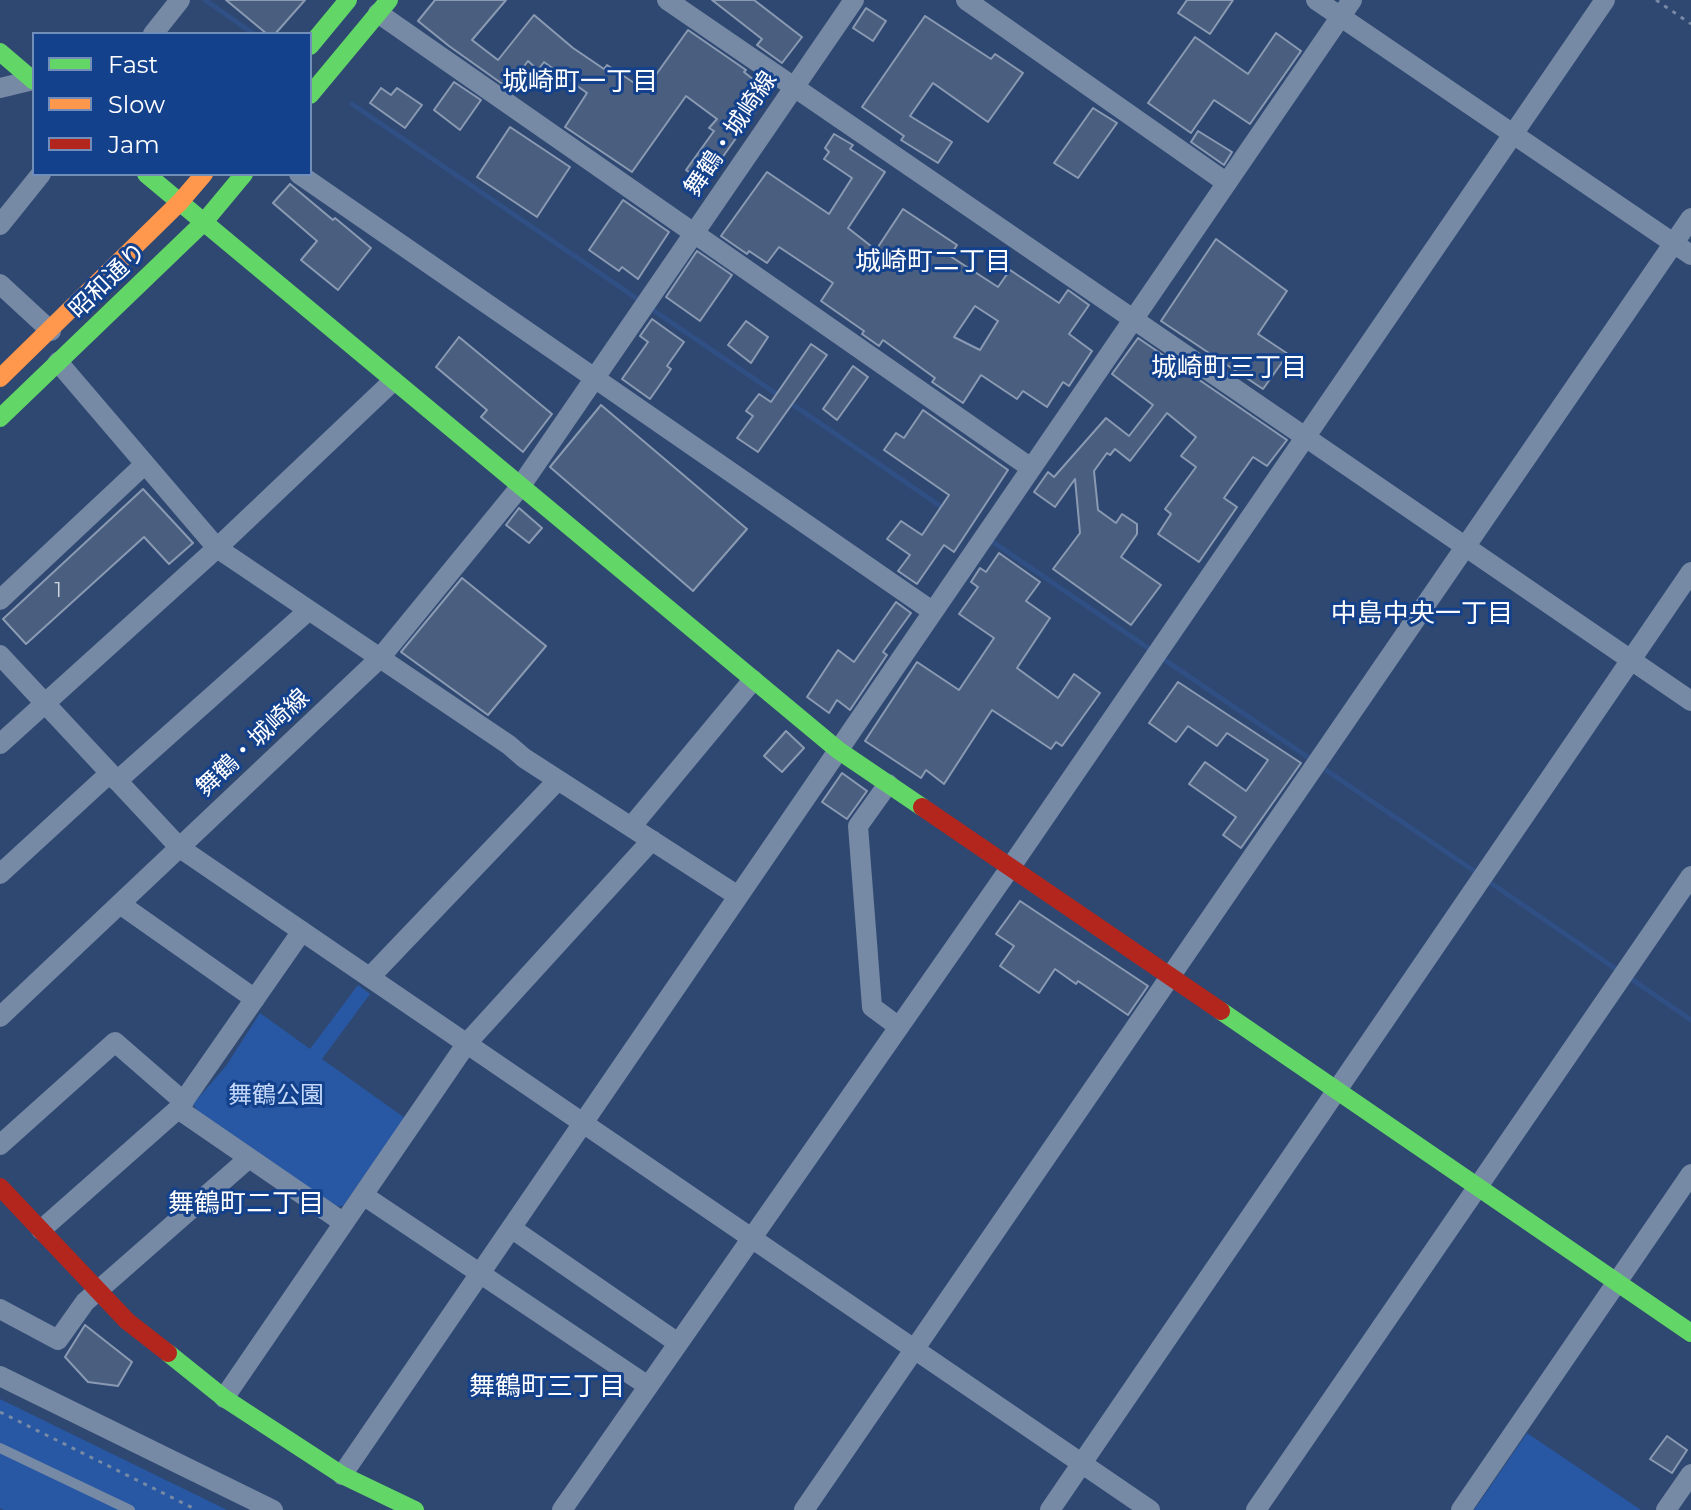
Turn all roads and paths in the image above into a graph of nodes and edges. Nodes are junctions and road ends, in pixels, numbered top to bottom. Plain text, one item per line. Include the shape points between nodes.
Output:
1 (180, 0) edge
2 (347, 0) edge
3 (667, 0) edge
4 (854, 0) edge
5 (966, 0) edge
6 (1316, 0) edge
7 (1605, 0) edge
8 (1656, 0) edge
9 (384, 7) edge
10 (1346, 9) edge
11 (1691, 24) edge
12 (155, 32) edge
13 (312, 44) edge
14 (0, 52) edge
15 (32, 79) edge
16 (32, 80) edge
17 (795, 87) junction
18 (0, 88) edge
19 (312, 93) edge
20 (1513, 135) junction
21 (39, 176) edge
22 (148, 176) edge
23 (202, 176) edge
24 (242, 176) edge
25 (302, 176) edge
26 (1227, 183) junction
27 (180, 202) junction
28 (1691, 218) edge
29 (204, 222) junction
30 (0, 225) edge
31 (693, 235) junction
32 (1674, 244) junction
33 (1691, 255) edge
34 (0, 284) edge
35 (1133, 319) junction
36 (51, 331) junction
37 (58, 362) junction
38 (595, 377) junction
39 (0, 378) edge
40 (393, 381) junction
41 (0, 418) edge
42 (1306, 437) junction
43 (145, 464) junction
44 (1031, 468) junction
45 (520, 487) junction
46 (1466, 546) junction
47 (217, 548) junction
48 (1691, 572) edge
49 (0, 600) edge
50 (309, 610) junction
51 (932, 611) junction
52 (0, 655) edge
53 (380, 658) junction
54 (1631, 660) junction
55 (753, 680) junction
56 (1691, 701) edge
57 (45, 704) junction
58 (0, 744) edge
59 (838, 750) junction
60 (114, 777) junction
61 (558, 780) junction
62 (888, 784) junction
63 (631, 827) junction
64 (652, 840) junction
65 (180, 848) junction
66 (1010, 868) junction
67 (0, 874) edge
68 (1691, 876) edge
69 (738, 896) junction
70 (120, 904) junction
71 (302, 931) junction
72 (370, 977) junction
73 (1170, 977) junction
74 (255, 999) junction
75 (0, 1017) edge
76 (899, 1027) junction
77 (467, 1043) junction
78 (1337, 1091) junction
79 (181, 1105) junction
80 (583, 1123) junction
81 (0, 1145) edge
82 (249, 1158) junction
83 (1691, 1174) edge
84 (0, 1187) edge
85 (1478, 1187) junction
86 (363, 1195) junction
87 (344, 1223) junction
88 (511, 1228) junction
89 (41, 1230) junction
90 (752, 1238) junction
91 (480, 1273) junction
92 (1617, 1282) junction
93 (98, 1292) junction
94 (0, 1309) edge
95 (1691, 1333) edge
96 (678, 1343) junction
97 (914, 1349) junction
98 (0, 1376) edge
99 (648, 1386) junction
100 (224, 1398) junction
101 (0, 1412) edge
102 (0, 1448) edge
103 (1082, 1463) junction
104 (1691, 1474) edge
105 (342, 1475) junction
106 (130, 1510) edge
107 (197, 1510) edge
108 (273, 1510) edge
109 (415, 1510) edge
110 (562, 1510) edge
111 (804, 1510) edge
112 (1050, 1510) edge
113 (1150, 1510) edge
114 (1256, 1510) edge
115 (1461, 1510) edge
116 (1666, 1510) edge

1 - 12 street
2 - 13 main road
3 - 17 street
4 - 17 street, 舞鶴・城崎線
5 - 26 street
6 - 10 street
7 - 20 street
8 - 11 path
9 - 19 main road
9 - 31 street
10 - 20 street
10 - 26 street
14 - 15 main road
16 - 18 street
17 - 31 street, 舞鶴・城崎線
17 - 35 street
20 - 32 street
20 - 42 street
21 - 30 street
22 - 27 main road
23 - 27 main road, 昭和通り
24 - 29 main road, 昭和通り
25 - 38 street
26 - 35 street
27 - 29 main road
27 - 36 main road, 昭和通り
28 - 32 street
29 - 37 main road, 昭和通り
29 - 40 main road
31 - 38 street, 舞鶴・城崎線
31 - 44 street
32 - 33 street
32 - 46 street
34 - 36 street
35 - 42 street
35 - 44 street
36 - 39 main road, 昭和通り
37 - 41 main road, 昭和通り
37 - 43 street
38 - 45 street, 舞鶴・城崎線
38 - 51 street
40 - 45 main road
40 - 47 street
42 - 46 street
42 - 66 street
43 - 47 street
43 - 49 street
44 - 51 street
45 - 53 street, 舞鶴・城崎線
45 - 55 main road
46 - 54 street
46 - 73 street
47 - 50 street
47 - 57 street
48 - 54 street
50 - 53 street
50 - 60 street
51 - 59 street
52 - 57 street
53 - 61 street
53 - 65 street, 舞鶴・城崎線
54 - 56 street
54 - 78 street
55 - 59 main road
55 - 63 street
57 - 58 street
57 - 60 street
59 - 62 main road
59 - 69 street
60 - 65 street
60 - 67 street
61 - 63 street
61 - 72 street
62 - 66 main road
62 - 76 street via 858,826 872,1007
63 - 64 street
64 - 69 street
64 - 77 street
65 - 70 street, 舞鶴・城崎線
65 - 71 street
66 - 73 main road
66 - 76 street
68 - 85 street
69 - 80 street
70 - 74 street
70 - 75 street, 舞鶴・城崎線
71 - 72 street
71 - 74 street
72 - 77 street
73 - 78 main road
73 - 97 street
74 - 79 street
76 - 90 street
77 - 80 street
77 - 86 street
78 - 85 main road
78 - 103 street
79 - 81 street via 115,1042
79 - 82 street
79 - 89 street
80 - 88 street
80 - 90 street
82 - 87 street
82 - 93 street
83 - 92 street
84 - 89 main road
85 - 92 main road
85 - 114 street
86 - 87 street
86 - 91 street
87 - 100 street
88 - 91 street
88 - 96 street
89 - 93 main road
90 - 96 street
90 - 97 street
91 - 99 street
91 - 105 street
92 - 95 main road
92 - 115 street
93 - 94 street via 58,1340
93 - 100 main road
96 - 99 street
97 - 103 street
97 - 111 street
98 - 108 street
99 - 110 street
100 - 105 main road
101 - 107 path
102 - 106 lane
103 - 112 street
103 - 113 street
104 - 116 street
105 - 109 main road

